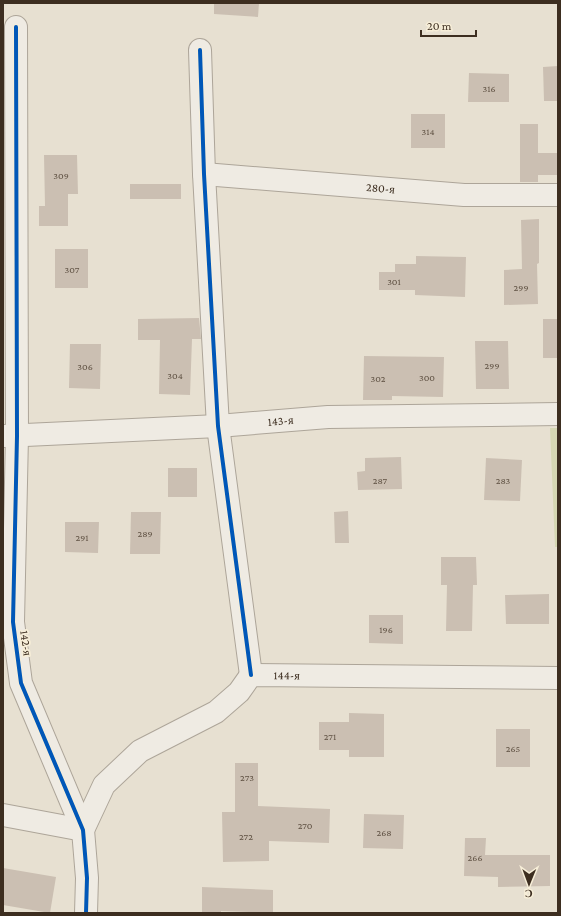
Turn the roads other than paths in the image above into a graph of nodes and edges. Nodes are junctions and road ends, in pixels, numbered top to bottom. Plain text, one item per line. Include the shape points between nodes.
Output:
1 (16, 27) dead end
2 (200, 50) dead end
3 (204, 174) junction
4 (558, 195) edge
5 (558, 414) edge
6 (218, 426) junction
7 (10, 436) edge
8 (251, 675) junction
9 (558, 678) edge
10 (3, 815) edge
11 (83, 830) junction
12 (86, 913) edge

1 - 7 street, 142-я
2 - 3 street
3 - 4 street, 280-я via 464,195
3 - 6 street
5 - 6 street, 143-я via 328,417
6 - 7 street, 143-я
6 - 8 street
7 - 11 street, 142-я via 13,622 21,682
8 - 9 street, 144-я
8 - 11 street via 239,692 216,712 140,751 104,785
10 - 11 street
11 - 12 street, 142-я via 87,878

